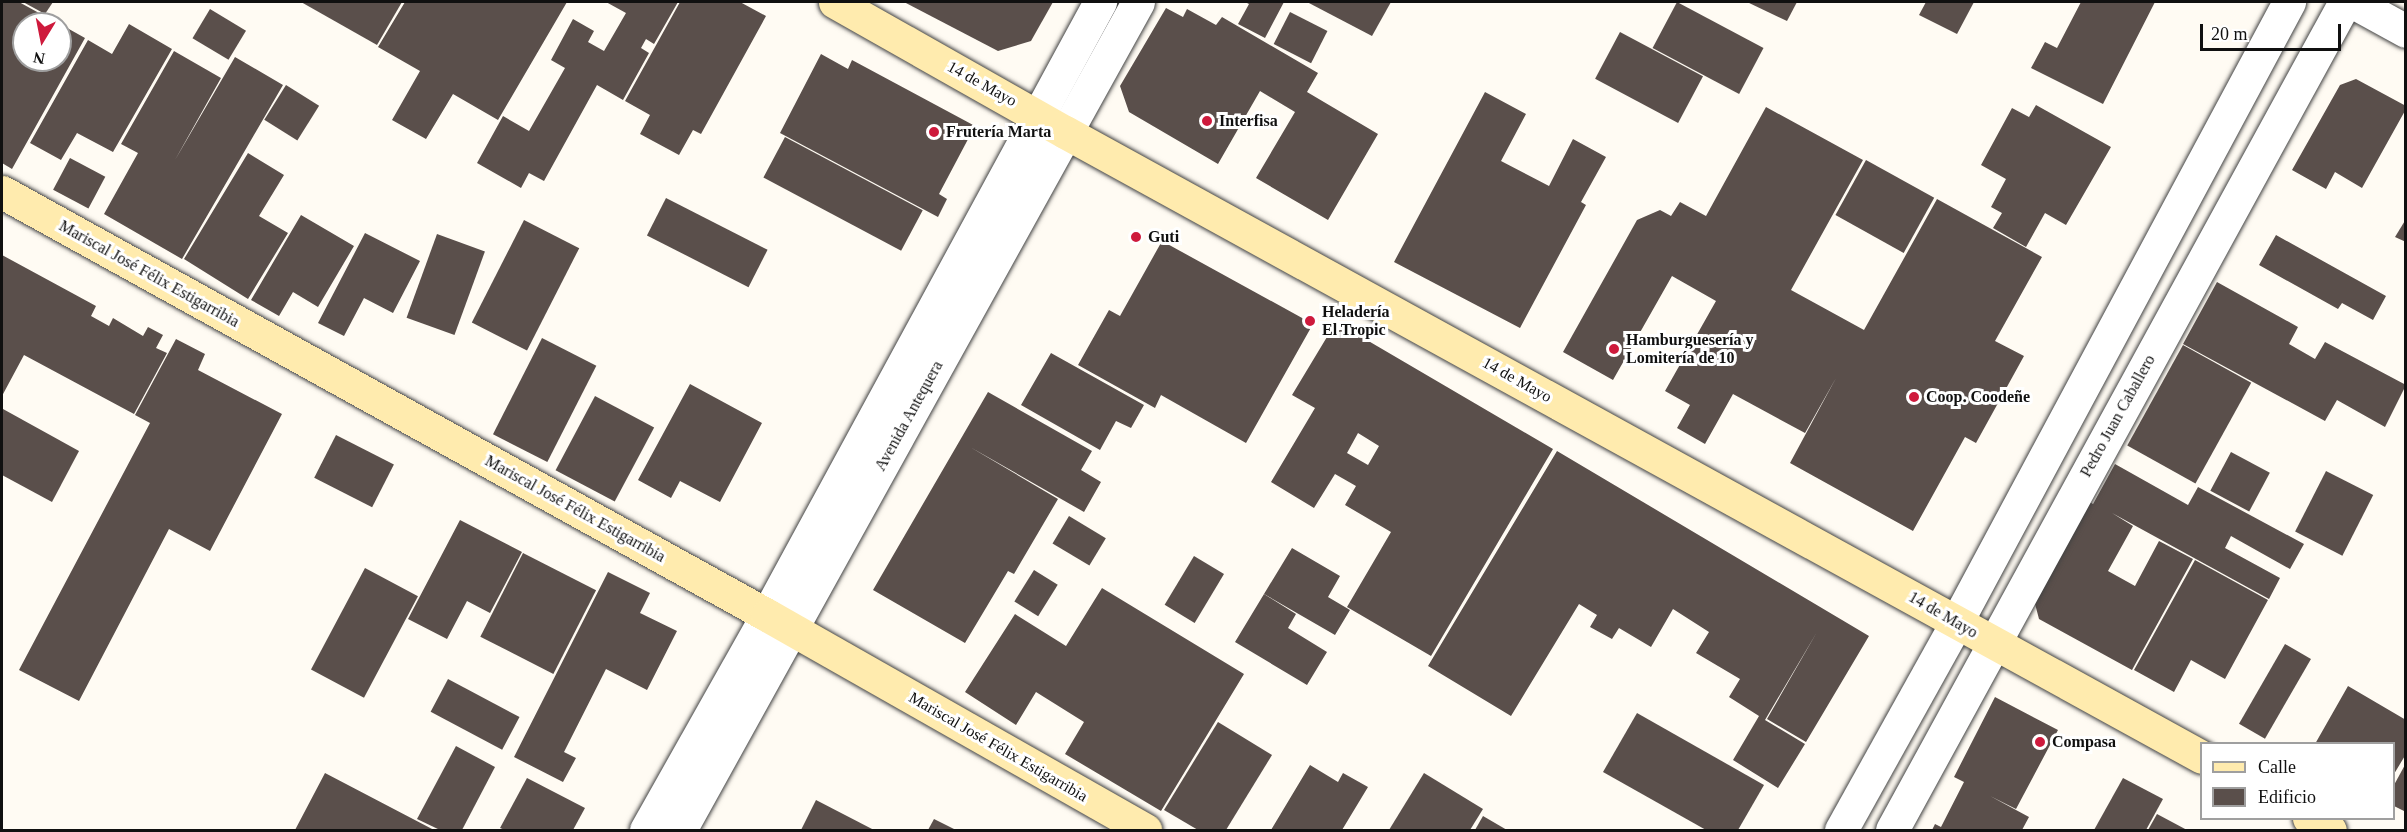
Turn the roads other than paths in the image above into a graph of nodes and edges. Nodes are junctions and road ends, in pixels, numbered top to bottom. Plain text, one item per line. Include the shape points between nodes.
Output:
1 (835, 2) edge
2 (1100, 2) edge
3 (1138, 2) edge
4 (2289, 2) edge
5 (2345, 2) edge
6 (2353, 2) edge
7 (2406, 31) edge
8 (1052, 124) junction
9 (2, 192) edge
10 (778, 622) junction
11 (1956, 623) junction
12 (1993, 644) junction
13 (2200, 756) edge
14 (2311, 820) edge
15 (646, 831) edge
16 (680, 831) edge
17 (1145, 831) edge
18 (1841, 831) edge
19 (1892, 831) edge
20 (2330, 831) edge

1 - 8 main road, 14 de Mayo
2 - 8 street, Avenida Antequera
3 - 8 street, Avenida Antequera
4 - 11 street
5 - 12 street, Pedro Juan Caballero
6 - 7 street
8 - 10 street, Avenida Antequera
8 - 11 main road, 14 de Mayo
9 - 10 main road, Mariscal José Félix Estigarribia
10 - 15 street, Avenida Antequera
10 - 16 street, Avenida Antequera
10 - 17 main road, Mariscal José Félix Estigarribia
11 - 12 main road, 14 de Mayo
11 - 18 street
12 - 13 main road, 14 de Mayo
12 - 19 street, Pedro Juan Caballero
14 - 20 main road

